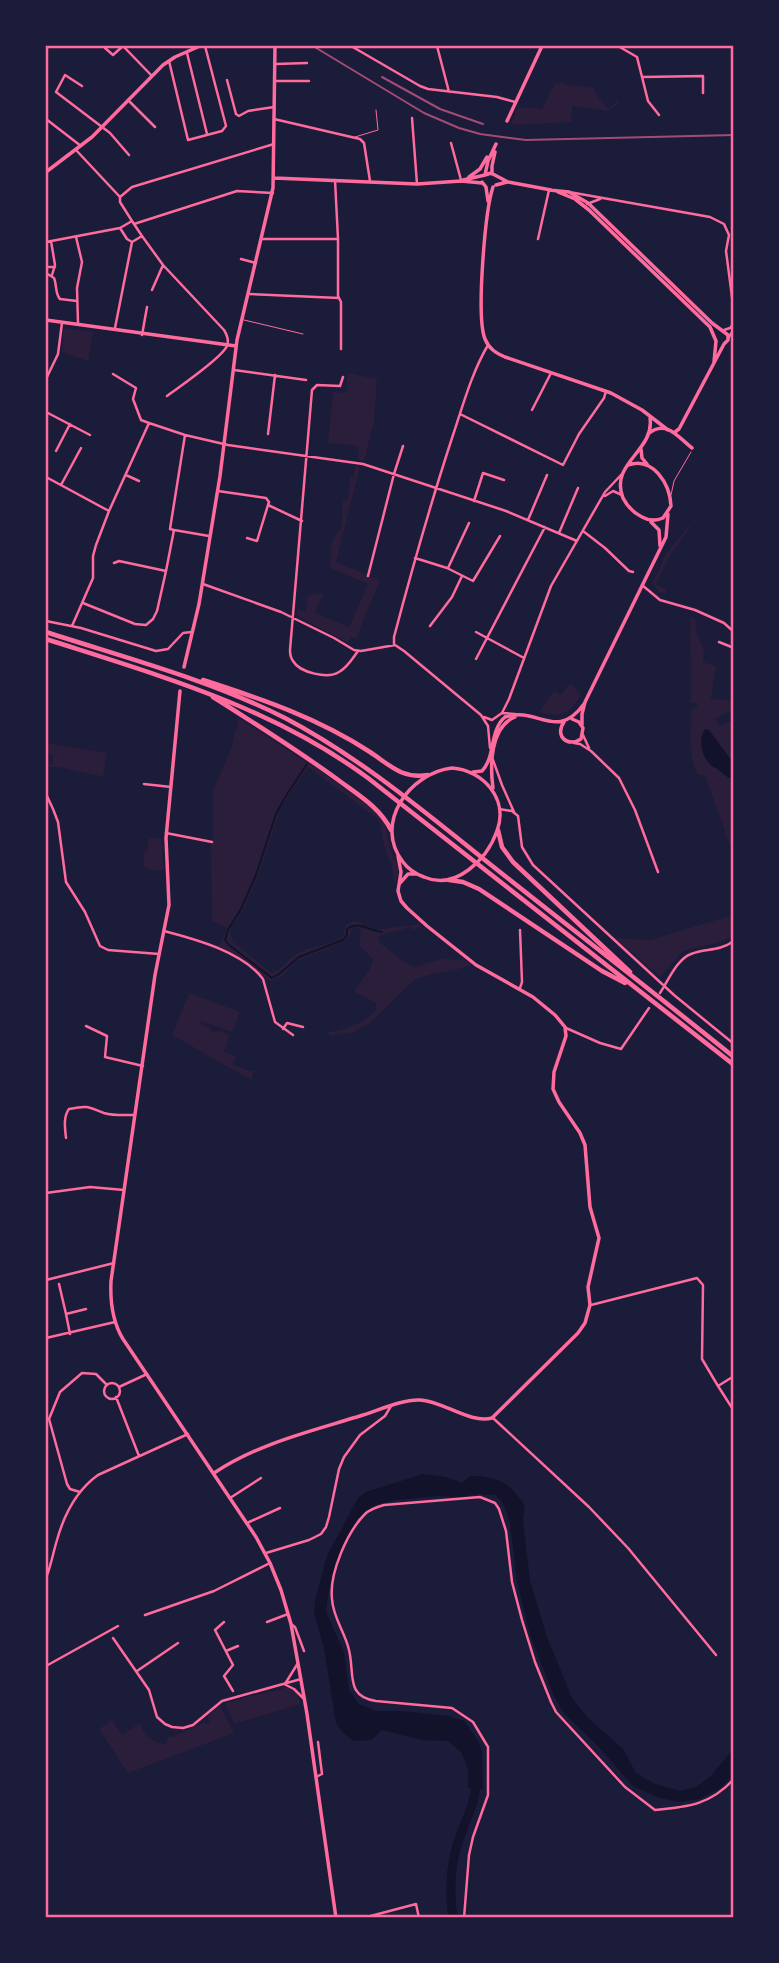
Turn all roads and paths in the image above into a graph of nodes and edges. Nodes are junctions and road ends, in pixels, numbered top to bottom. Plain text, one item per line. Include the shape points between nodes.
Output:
1 (200, 46) edge
2 (205, 46) edge
3 (275, 46) edge
4 (351, 46) edge
5 (437, 46) edge
6 (542, 46) edge
7 (618, 46) edge
8 (105, 48) dead end
9 (187, 51) junction
10 (169, 61) junction
11 (275, 64) junction
12 (307, 64) dead end
13 (152, 76) junction
14 (642, 77) junction
15 (227, 80) dead end
16 (275, 81) junction
17 (309, 81) dead end
18 (82, 86) dead end
19 (449, 92) junction
20 (703, 93) dead end
21 (128, 100) junction
22 (515, 102) junction
23 (274, 107) junction
24 (376, 110) dead end
25 (659, 115) dead end
26 (412, 118) dead end
27 (46, 119) edge
28 (274, 119) junction
29 (507, 121) dead end
30 (155, 127) dead end
31 (102, 128) junction
32 (207, 134) junction
33 (355, 137) junction
34 (451, 143) dead end
35 (274, 144) junction
36 (496, 144) junction
37 (81, 146) junction
38 (76, 150) junction
39 (129, 155) dead end
40 (46, 172) edge
41 (484, 175) junction
42 (494, 175) junction
43 (274, 178) junction
44 (335, 180) junction
45 (370, 181) junction
46 (461, 181) junction
47 (508, 182) junction
48 (482, 183) junction
49 (417, 184) junction
50 (494, 186) junction
51 (486, 187) junction
52 (549, 190) junction
53 (563, 191) junction
54 (273, 193) junction
55 (590, 195) junction
56 (120, 197) junction
57 (604, 198) junction
58 (587, 204) junction
59 (488, 207) junction
60 (133, 222) junction
61 (120, 228) junction
62 (142, 236) junction
63 (76, 237) junction
64 (261, 239) junction
65 (338, 239) junction
66 (538, 239) dead end
67 (51, 241) junction
68 (46, 242) edge
69 (132, 242) junction
70 (241, 259) dead end
71 (256, 262) junction
72 (163, 265) junction
73 (46, 267) edge
74 (55, 267) junction
75 (728, 267) junction
76 (733, 268) edge
77 (46, 273) edge
78 (52, 275) junction
79 (152, 290) dead end
80 (248, 294) junction
81 (339, 298) junction
82 (78, 301) junction
83 (147, 307) dead end
84 (733, 312) edge
85 (46, 320) edge
86 (242, 320) junction
87 (62, 323) junction
88 (733, 323) edge
89 (78, 326) junction
90 (733, 329) edge
91 (723, 330) junction
92 (115, 331) junction
93 (303, 334) dead end
94 (142, 335) junction
95 (715, 339) junction
96 (728, 341) edge
97 (488, 345) junction
98 (227, 346) junction
99 (236, 346) junction
100 (341, 349) dead end
101 (713, 368) junction
102 (234, 370) junction
103 (552, 372) junction
104 (113, 374) dead end
105 (275, 375) junction
106 (343, 377) dead end
107 (46, 379) edge
108 (306, 380) dead end
109 (606, 391) junction
110 (167, 396) dead end
111 (532, 410) dead end
112 (46, 412) edge
113 (460, 414) junction
114 (653, 421) junction
115 (149, 423) junction
116 (70, 424) junction
117 (668, 430) junction
118 (675, 432) junction
119 (268, 434) dead end
120 (90, 435) dead end
121 (185, 435) junction
122 (648, 435) junction
123 (224, 444) junction
124 (404, 446) dead end
125 (641, 447) junction
126 (81, 448) dead end
127 (692, 448) joint
128 (56, 451) dead end
129 (307, 457) junction
130 (628, 466) junction
131 (648, 466) junction
132 (394, 474) junction
133 (126, 475) junction
134 (547, 475) dead end
135 (621, 475) junction
136 (46, 477) edge
137 (504, 480) dead end
138 (139, 481) dead end
139 (61, 485) junction
140 (435, 488) junction
141 (578, 488) dead end
142 (217, 491) junction
143 (622, 495) junction
144 (671, 497) junction
145 (474, 501) junction
146 (600, 501) junction
147 (268, 505) junction
148 (109, 510) junction
149 (668, 513) junction
150 (528, 520) junction
151 (302, 521) junction
152 (650, 521) junction
153 (469, 523) dead end
154 (545, 527) junction
155 (174, 530) junction
156 (583, 531) junction
157 (559, 533) junction
158 (210, 536) junction
159 (500, 536) dead end
160 (247, 538) dead end
161 (577, 541) junction
162 (660, 546) junction
163 (415, 558) junction
164 (114, 563) dead end
165 (447, 568) junction
166 (166, 571) junction
167 (633, 572) dead end
168 (368, 576) dead end
169 (463, 576) junction
170 (202, 583) junction
171 (642, 585) junction
172 (83, 603) junction
173 (293, 619) junction
174 (46, 621) edge
175 (72, 626) junction
176 (430, 626) dead end
177 (46, 632) edge
178 (191, 632) junction
179 (476, 632) dead end
180 (733, 632) edge
181 (487, 638) junction
182 (46, 639) edge
183 (719, 642) dead end
184 (395, 645) junction
185 (733, 648) edge
186 (358, 651) junction
187 (524, 658) junction
188 (476, 659) dead end
189 (184, 667) dead end
190 (158, 668) junction
191 (180, 691) dead end
192 (204, 691) junction
193 (586, 702) junction
194 (502, 713) junction
195 (481, 715) junction
196 (520, 715) junction
197 (567, 720) junction
198 (547, 722) junction
199 (582, 725) junction
200 (560, 732) junction
201 (583, 735) junction
202 (574, 743) junction
203 (490, 751) junction
204 (591, 751) junction
205 (493, 758) junction
206 (471, 772) junction
207 (428, 775) junction
208 (144, 784) dead end
209 (172, 787) junction
210 (493, 790) junction
211 (46, 794) edge
212 (499, 809) junction
213 (514, 812) junction
214 (391, 830) junction
215 (498, 831) junction
216 (166, 833) junction
217 (212, 842) dead end
218 (398, 856) junction
219 (658, 872) dead end
220 (418, 874) junction
221 (449, 880) junction
222 (399, 884) junction
223 (520, 930) dead end
224 (164, 931) junction
225 (733, 941) edge
226 (159, 954) junction
227 (642, 985) junction
228 (664, 986) junction
229 (520, 988) junction
230 (638, 990) junction
231 (660, 993) dead end
232 (649, 1008) dead end
233 (86, 1026) dead end
234 (303, 1027) dead end
235 (565, 1027) junction
236 (283, 1030) junction
237 (293, 1035) dead end
238 (733, 1044) edge
239 (733, 1057) edge
240 (733, 1065) edge
241 (143, 1066) junction
242 (135, 1115) junction
243 (66, 1138) dead end
244 (124, 1190) junction
245 (46, 1193) edge
246 (114, 1263) junction
247 (46, 1280) edge
248 (59, 1284) dead end
249 (590, 1305) junction
250 (86, 1309) dead end
251 (66, 1314) junction
252 (115, 1322) junction
253 (70, 1334) junction
254 (46, 1338) edge
255 (147, 1374) junction
256 (733, 1376) edge
257 (107, 1385) junction
258 (718, 1386) junction
259 (119, 1387) junction
260 (116, 1397) junction
261 (391, 1406) junction
262 (733, 1411) edge
263 (492, 1418) junction
264 (188, 1434) junction
265 (138, 1456) junction
266 (214, 1473) junction
267 (261, 1478) dead end
268 (80, 1492) junction
269 (230, 1498) junction
270 (280, 1508) dead end
271 (247, 1524) junction
272 (265, 1553) junction
273 (270, 1563) junction
274 (46, 1578) edge
275 (288, 1614) junction
276 (145, 1615) dead end
277 (224, 1622) dead end
278 (267, 1622) dead end
279 (291, 1624) junction
280 (118, 1626) dead end
281 (113, 1637) dead end
282 (178, 1643) dead end
283 (238, 1646) dead end
284 (226, 1651) junction
285 (304, 1651) dead end
286 (716, 1655) dead end
287 (298, 1662) junction
288 (46, 1666) edge
289 (137, 1671) junction
290 (301, 1679) junction
291 (284, 1684) junction
292 (233, 1691) dead end
293 (305, 1700) junction
294 (318, 1742) dead end
295 (316, 1777) junction
296 (733, 1779) edge
297 (336, 1917) edge
298 (363, 1917) edge
299 (419, 1917) edge
300 (464, 1917) edge

1 - 9 street
2 - 32 street via 226,126
3 - 11 street
4 - 19 street via 420,86
5 - 19 street
6 - 22 street
7 - 14 street via 636,57
8 - 13 street via 113,55 123,46
9 - 10 street
9 - 32 street
10 - 13 street
10 - 32 street via 188,140
11 - 12 street
11 - 16 street
13 - 21 street
14 - 20 street via 703,76
14 - 25 street via 648,101
15 - 23 street via 239,116
16 - 17 street
16 - 23 street
18 - 31 street via 65,75 56,92
19 - 22 street
21 - 30 street
21 - 31 street
22 - 29 street
23 - 28 street
24 - 33 lane via 378,130
26 - 49 street
27 - 37 street
28 - 33 street
28 - 35 street
31 - 37 street
31 - 39 street
33 - 45 street via 364,143
34 - 46 street
35 - 43 street
35 - 56 street via 132,187
36 - 41 street
36 - 42 street
36 - 46 street via 480,169
37 - 38 street
38 - 40 street
38 - 56 street
41 - 42 street
41 - 46 street
41 - 48 street
42 - 47 street
42 - 50 street
43 - 44 street
43 - 54 street
44 - 45 street
44 - 65 street
45 - 49 street
46 - 48 street
46 - 49 street
47 - 50 street
47 - 52 street
48 - 51 street
50 - 51 street
50 - 59 street
51 - 59 street
52 - 53 street
52 - 58 street
52 - 66 street
53 - 55 street
53 - 58 street
54 - 60 street via 237,191
54 - 64 street
55 - 57 street
55 - 58 street
56 - 60 street
57 - 58 street
57 - 75 street via 710,217 724,224 729,238
58 - 91 street
58 - 95 street via 708,324
59 - 97 street via 481,313
60 - 61 street
60 - 62 street
61 - 63 street
61 - 69 street
62 - 69 street
62 - 72 street
63 - 67 street
63 - 82 street via 82,262
64 - 65 street
64 - 71 street
65 - 81 street
67 - 68 street
67 - 74 street
69 - 92 street
70 - 71 street
71 - 80 street
72 - 79 street
72 - 98 street via 224,330
73 - 74 street
74 - 78 street
75 - 76 street
75 - 84 street
77 - 78 street
78 - 82 street via 60,299
80 - 81 street
80 - 86 street
81 - 100 street
82 - 89 street
83 - 94 street
85 - 87 street
86 - 93 lane
86 - 99 street
87 - 89 street
87 - 107 street via 58,354
88 - 91 street
89 - 92 street
90 - 96 street
91 - 95 street via 715,333
91 - 96 street
92 - 94 street
94 - 98 street
95 - 96 street
95 - 101 street
96 - 101 street
97 - 103 street via 501,355
97 - 113 street
98 - 99 street
98 - 110 street
99 - 102 street
101 - 118 street
102 - 105 street
102 - 123 street
103 - 109 street
103 - 111 street
104 - 115 street via 136,388 134,402 141,420
105 - 108 street
105 - 119 street
106 - 129 street via 340,386 313,387
109 - 113 street via 563,464
109 - 114 street
112 - 116 street
113 - 140 street
114 - 117 street
114 - 122 street
115 - 121 street
115 - 133 street
116 - 120 street
116 - 128 street
117 - 118 street
117 - 122 street via 658,428
118 - 127 street
121 - 123 street
121 - 155 street via 170,529
122 - 125 street
123 - 129 street
123 - 142 street
124 - 132 street
125 - 130 street
125 - 131 street
126 - 139 street
127 - 144 lane via 674,481
129 - 132 street via 360,463
129 - 151 street
130 - 131 street
130 - 135 street
131 - 144 street via 665,480
132 - 140 street
132 - 168 street
133 - 138 street
133 - 148 street
134 - 150 street
135 - 143 street
135 - 146 street
136 - 139 street
137 - 145 street via 483,473
139 - 148 street
140 - 145 street
140 - 163 street
141 - 157 street
142 - 147 street via 266,498
142 - 158 street
143 - 146 street via 609,492
143 - 152 street via 631,510
144 - 149 street
145 - 150 street
146 - 156 street
147 - 151 street
147 - 160 street via 257,541
148 - 172 street
149 - 152 street
149 - 162 street via 666,537
150 - 154 street
151 - 173 street
152 - 162 street via 659,530
153 - 165 street
154 - 157 street
154 - 181 street
155 - 158 street
155 - 166 street
156 - 161 street
156 - 167 street
157 - 161 street
158 - 170 street
159 - 169 street via 473,581
161 - 187 street via 551,586
162 - 171 street
163 - 165 street
163 - 184 street
164 - 166 street
165 - 169 street
166 - 172 street via 156,614 146,625
169 - 176 street
170 - 173 street
170 - 178 street
171 - 180 street via 660,600 695,610
171 - 193 street
172 - 175 street
173 - 186 street
173 - 186 street via 290,653 300,667 337,674
174 - 175 street
175 - 178 street via 156,651 168,649 183,633
177 - 190 highway
178 - 189 street
179 - 181 street
181 - 187 street
181 - 188 street
182 - 192 highway
183 - 185 street
184 - 186 street
184 - 195 street
187 - 194 street
190 - 207 highway via 292,710 343,735 401,774
190 - 227 highway via 237,696 342,752 398,791
191 - 209 street
192 - 214 highway via 353,791 380,812
192 - 230 highway via 304,737 354,767
193 - 197 street
193 - 199 street
194 - 195 street via 492,720
194 - 196 street
195 - 203 street via 489,730
196 - 198 street
196 - 203 street via 500,722
196 - 205 street via 501,728
197 - 198 street
197 - 199 street
197 - 200 street
198 - 200 street
199 - 201 street
200 - 202 street via 563,739
201 - 202 street
201 - 204 street
202 - 204 street
203 - 206 street via 485,768
204 - 219 street via 624,787
205 - 210 street
205 - 213 street
206 - 207 street via 452,768
206 - 210 street
207 - 214 street via 402,801
208 - 209 street
209 - 216 street
210 - 212 street
211 - 226 street via 58,822 66,882 100,946
212 - 213 street
212 - 215 street
213 - 228 street via 519,818 522,847 531,862
214 - 218 street
215 - 221 street via 471,869
215 - 227 highway via 513,862
216 - 217 street
216 - 224 street via 170,894
218 - 220 street
218 - 222 street
220 - 221 street
220 - 222 street via 408,874
221 - 230 highway via 479,889
222 - 229 street via 401,901 421,921 482,969
223 - 229 street
224 - 226 street
224 - 236 street via 233,954 258,973 275,1023
225 - 228 street via 687,956
226 - 241 street
227 - 239 highway
228 - 231 street
228 - 238 street
229 - 235 street
230 - 240 highway
232 - 235 street via 621,1049
233 - 241 street via 107,1036 105,1057
234 - 236 street via 287,1023
235 - 249 street via 553,1084 586,1151 590,1207 599,1238 588,1287
236 - 237 street
241 - 242 street
242 - 243 street via 106,1114 92,1107 69,1109
242 - 244 street
244 - 245 street via 90,1187
244 - 246 street
246 - 247 street
246 - 252 street via 111,1296
248 - 251 street
249 - 258 street via 697,1278 703,1285 702,1359
249 - 263 street via 578,1333
250 - 251 street
251 - 253 street
252 - 253 street
252 - 255 street
253 - 254 street
255 - 259 street
255 - 264 street
256 - 258 street
257 - 259 street
257 - 260 street via 106,1396
257 - 268 street via 96,1374 82,1373 60,1392 49,1419 67,1485
258 - 262 street
259 - 260 street
260 - 265 street
261 - 263 street via 418,1399 479,1419
261 - 266 street via 265,1447
261 - 272 street via 344,1457 321,1534
263 - 286 street via 628,1548
264 - 265 street
264 - 266 street
265 - 268 street via 98,1475
266 - 269 street
267 - 269 street
268 - 274 street via 57,1537
269 - 271 street
270 - 271 street
271 - 272 street
272 - 273 street
273 - 275 street
273 - 276 street via 214,1591
275 - 278 street
275 - 279 street
277 - 284 street via 215,1630
279 - 285 street
279 - 287 street
280 - 288 street
281 - 289 street
282 - 289 street
283 - 284 street
284 - 292 street via 233,1665 224,1676
287 - 290 street
287 - 291 street
289 - 291 street via 157,1717 177,1728 193,1725 222,1701
290 - 291 street
290 - 293 street
291 - 293 street
293 - 295 street
294 - 295 street via 322,1774
295 - 297 street
296 - 300 street via 700,1804 655,1810 625,1787 556,1712 522,1620 506,1531 495,1503 480,1497 375,1508 366,1513 341,1554 332,1587 333,1609 349,1647 353,1686 360,1696 452,1708 466,1715 488,1747 488,1795 469,1855
298 - 299 street via 416,1904

